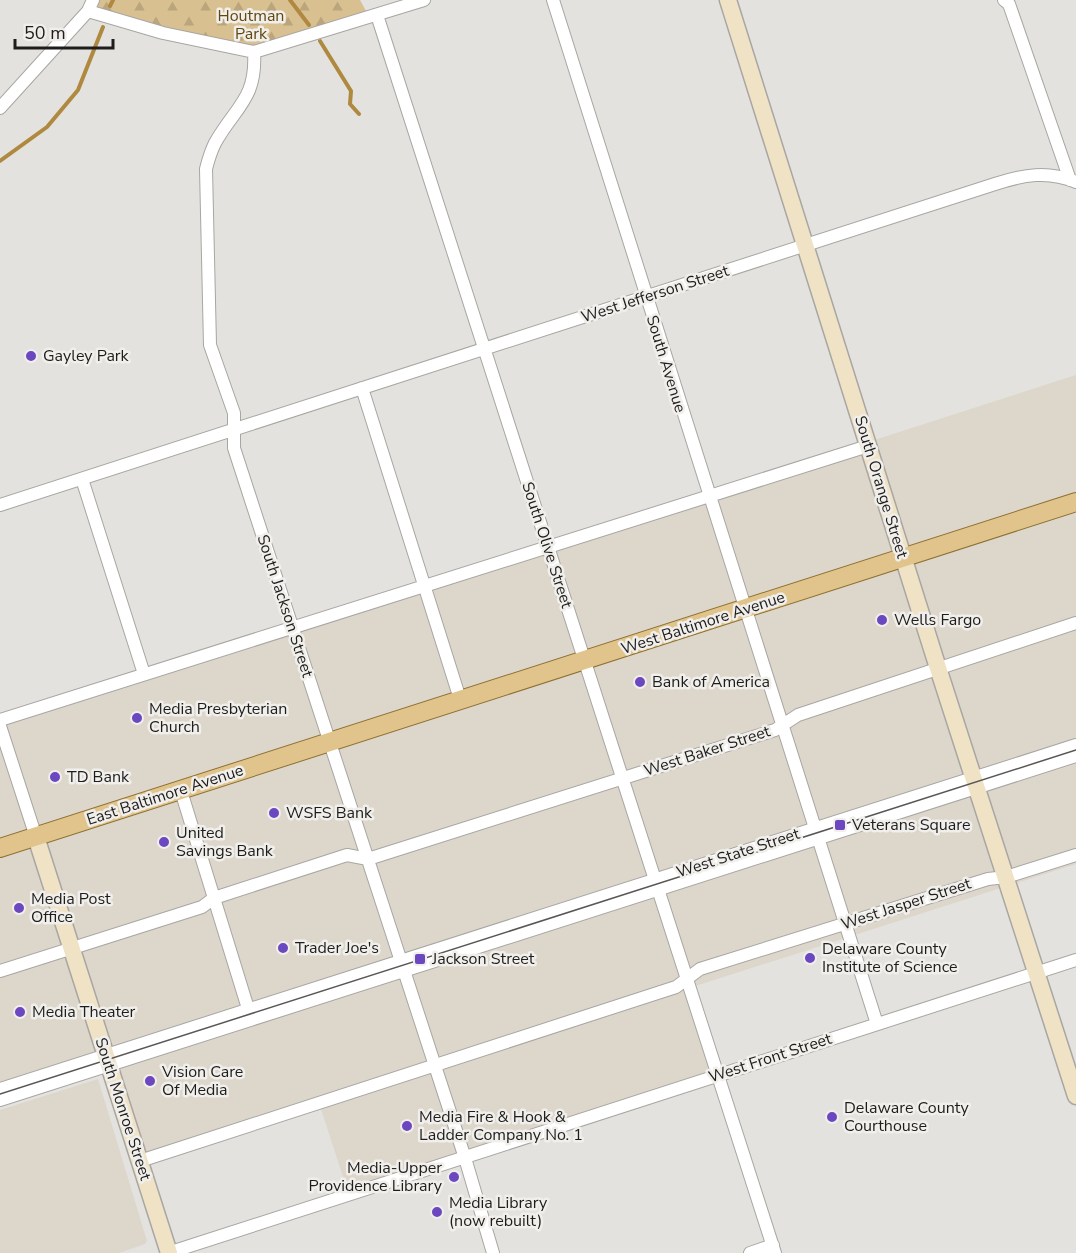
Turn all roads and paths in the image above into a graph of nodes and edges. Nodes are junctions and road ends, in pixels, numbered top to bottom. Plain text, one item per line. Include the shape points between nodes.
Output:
1 (424, 0) edge
2 (553, 0) edge
3 (728, 0) edge
4 (1004, 0) edge
5 (90, 6) edge
6 (377, 15) junction
7 (254, 52) junction
8 (0, 108) edge
9 (1073, 181) edge
10 (804, 245) junction
11 (645, 297) junction
12 (484, 349) junction
13 (362, 388) junction
14 (235, 429) junction
15 (868, 446) junction
16 (82, 478) junction
17 (709, 498) junction
18 (1076, 502) edge
19 (0, 505) edge
20 (549, 547) junction
21 (903, 558) junction
22 (423, 586) junction
23 (744, 609) junction
24 (1076, 623) edge
25 (292, 628) junction
26 (585, 662) junction
27 (938, 668) junction
28 (144, 674) junction
29 (460, 699) junction
30 (0, 720) edge
31 (0, 726) edge
32 (782, 727) junction
33 (330, 743) junction
34 (1076, 745) edge
35 (1076, 756) edge
36 (624, 778) junction
37 (976, 782) junction
38 (181, 791) junction
39 (815, 833) junction
40 (36, 837) junction
41 (0, 848) edge
42 (1076, 855) edge
43 (368, 859) junction
44 (1006, 877) junction
45 (658, 884) junction
46 (214, 898) junction
47 (844, 924) junction
48 (72, 949) junction
49 (1076, 960) edge
50 (402, 965) junction
51 (0, 971) edge
52 (1036, 973) junction
53 (688, 979) junction
54 (250, 1014) junction
55 (877, 1024) junction
56 (106, 1060) junction
57 (434, 1065) junction
58 (720, 1074) junction
59 (0, 1089) edge
60 (1076, 1096) edge
61 (0, 1100) edge
62 (465, 1158) junction
63 (140, 1161) junction
64 (774, 1249) edge
65 (168, 1253) edge
66 (493, 1253) edge
67 (750, 1253) edge

1 - 6 street
2 - 11 street, South Avenue
3 - 10 main road, South Orange Street
4 - 9 street via 1009,4
5 - 7 street via 163,33
5 - 8 street
6 - 7 street
6 - 12 street, South Olive Street
7 - 14 street, South Jackson Street via 256,71 245,103 215,143 206,169 210,345 234,413
9 - 10 street, West Jefferson Street via 1050,175 1025,176
10 - 11 street, West Jefferson Street
10 - 15 main road, South Orange Street
11 - 12 street, West Jefferson Street
11 - 17 street, South Avenue
12 - 13 street, West Jefferson Street
12 - 20 street, South Olive Street
13 - 14 street, West Jefferson Street
13 - 22 street
14 - 16 street, West Jefferson Street
14 - 25 street, South Jackson Street via 234,448
15 - 17 street
15 - 21 main road, South Orange Street
16 - 19 street, West Jefferson Street
16 - 28 street
17 - 20 street
17 - 23 street, South Avenue
18 - 21 main road, West Baltimore Avenue
20 - 22 street
20 - 26 street, South Olive Street
21 - 23 main road, West Baltimore Avenue
21 - 27 main road, South Orange Street
22 - 25 street
22 - 29 street
23 - 26 main road, West Baltimore Avenue
23 - 32 street, South Avenue
24 - 27 street, West Baker Street
25 - 28 street
25 - 33 street, South Jackson Street
26 - 29 main road, West Baltimore Avenue
26 - 36 street, South Olive Street
27 - 32 street, West Baker Street via 798,715
27 - 37 main road, South Orange Street
28 - 30 street
29 - 33 main road, West Baltimore Avenue
31 - 40 street, South Monroe Street
32 - 36 street, West Baker Street
32 - 39 street
33 - 38 main road, East Baltimore Avenue
33 - 43 street, South Jackson Street
34 - 37 street, West State Street
35 - 37 street, West State Street
36 - 43 street, West Baker Street
36 - 45 street, South Olive Street
37 - 39 street, West State Street
37 - 44 main road, South Orange Street
38 - 40 main road, East Baltimore Avenue
38 - 46 street
39 - 45 street, West State Street
39 - 47 street
40 - 41 main road, East Baltimore Avenue
40 - 48 main road, South Monroe Street
42 - 44 street, West Jasper Street
43 - 46 street via 347,855
43 - 50 street, South Jackson Street
44 - 47 street, West Jasper Street via 988,879
44 - 52 main road, South Orange Street
45 - 50 street, West State Street
45 - 53 street, South Olive Street
46 - 48 street via 202,907
46 - 54 street
47 - 53 street, West Jasper Street via 700,969
47 - 55 street
48 - 51 street
48 - 56 main road, South Monroe Street
49 - 52 street, West Front Street
50 - 54 street, West State Street
50 - 57 street, South Jackson Street
52 - 55 street, West Front Street
52 - 60 main road, South Orange Street
53 - 57 street, West Jasper Street via 676,987
53 - 58 street, South Olive Street
54 - 56 street, West State Street
55 - 58 street, West Front Street
56 - 59 street
56 - 61 street
56 - 63 main road, South Monroe Street
57 - 62 street, South Jackson Street
57 - 63 street, West Jasper Street
58 - 62 street, West Front Street
58 - 64 street, South Olive Street
62 - 65 street, West Front Street
62 - 66 street, South Jackson Street
63 - 65 main road, South Monroe Street
64 - 67 street

